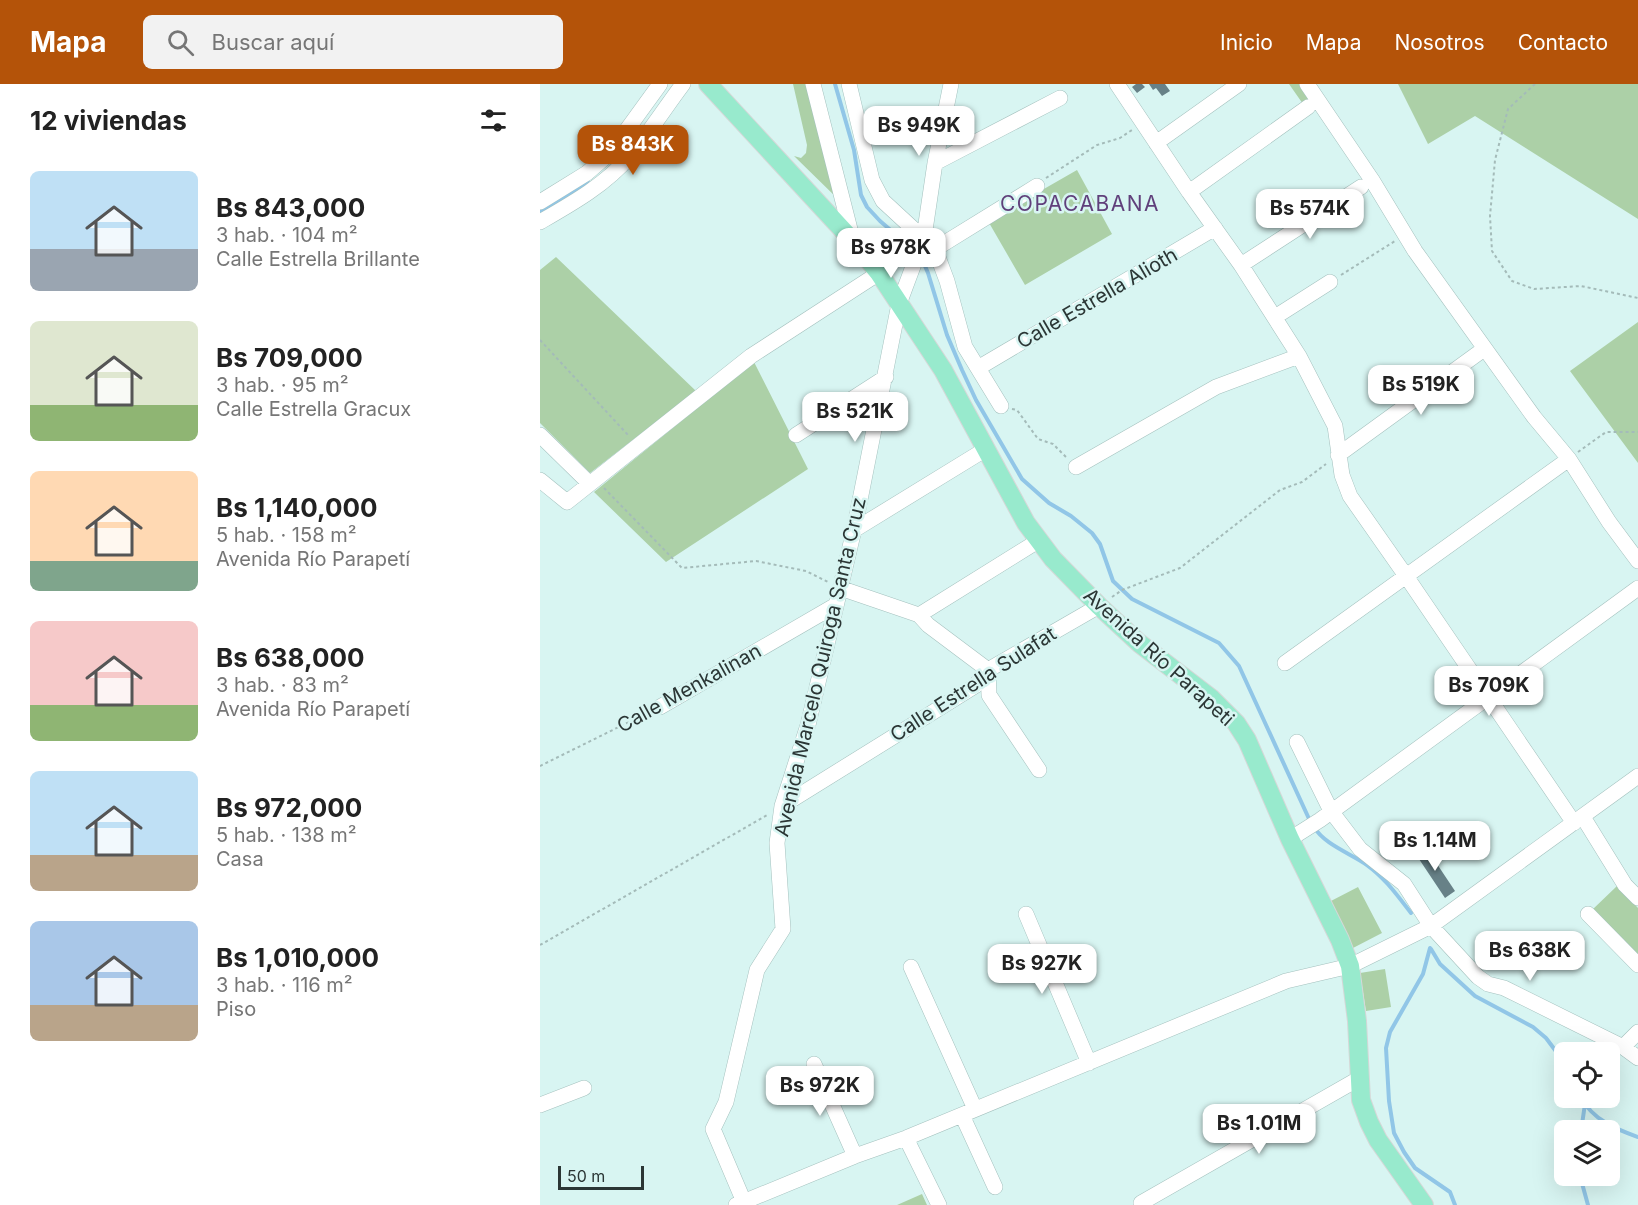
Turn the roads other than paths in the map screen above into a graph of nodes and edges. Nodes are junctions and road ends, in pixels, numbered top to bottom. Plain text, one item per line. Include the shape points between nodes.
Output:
1 (660, 84) edge
2 (682, 84) edge
3 (708, 84) edge
4 (813, 84) edge
5 (849, 84) edge
6 (951, 84) edge
7 (1117, 84) edge
8 (1239, 84) edge
9 (1307, 84) edge
10 (1060, 98) dead end
11 (1308, 107) dead end
12 (1156, 143) junction
13 (935, 163) junction
14 (1037, 186) road end
15 (1361, 187) dead end
16 (1189, 192) junction
17 (540, 202) edge
18 (540, 222) edge
19 (1215, 228) junction
20 (853, 241) junction
21 (930, 243) junction
22 (1241, 265) junction
23 (879, 273) junction
24 (1330, 282) road end
25 (900, 304) junction
26 (1275, 317) junction
27 (1484, 349) junction
28 (1299, 356) junction
29 (978, 368) junction
30 (886, 377) junction
31 (1001, 405) road end
32 (540, 435) edge
33 (796, 435) dead end
34 (986, 449) junction
35 (1338, 455) junction
36 (1569, 459) junction
37 (1076, 467) road end
38 (540, 480) edge
39 (593, 482) junction
40 (854, 530) junction
41 (1038, 541) junction
42 (1638, 561) edge
43 (1406, 576) junction
44 (840, 588) junction
45 (1638, 588) edge
46 (836, 605) junction
47 (1099, 606) junction
48 (919, 615) junction
49 (1285, 663) dead end
50 (987, 670) junction
51 (1489, 696) junction
52 (660, 706) road end
53 (1298, 742) dead end
54 (1039, 770) dead end
55 (1638, 776) edge
56 (782, 806) junction
57 (1325, 816) junction
58 (1578, 820) junction
59 (1297, 835) junction
60 (1638, 898) edge
61 (1026, 914) dead end
62 (1588, 914) dead end
63 (1431, 926) junction
64 (1638, 965) edge
65 (1350, 966) junction
66 (911, 967) dead end
67 (1638, 1032) edge
68 (1623, 1047) junction
69 (1638, 1058) edge
70 (1089, 1063) junction
71 (814, 1064) dead end
72 (1360, 1078) junction
73 (584, 1088) dead end
74 (540, 1106) edge
75 (969, 1112) junction
76 (906, 1138) junction
77 (855, 1156) junction
78 (994, 1187) dead end
79 (761, 1200) edge
80 (740, 1203) edge
81 (1141, 1203) dead end
82 (939, 1205) edge
83 (1424, 1205) edge

1 - 17 street via 610,153
2 - 18 street via 630,156 584,197
3 - 20 main road, Avenida Río Parapeti
4 - 20 street
5 - 21 street via 872,180 882,201
6 - 13 street
7 - 12 street
8 - 12 street
9 - 27 street via 1414,251
10 - 13 street
11 - 16 street
12 - 16 street
13 - 21 street
14 - 21 street
15 - 22 street
16 - 19 street
19 - 22 street
19 - 29 street, Calle Estrella Alioth
20 - 23 main road, Avenida Río Parapeti
21 - 25 street via 914,265
21 - 29 street via 947,281 965,347
22 - 26 street
23 - 25 main road, Avenida Río Parapeti
23 - 39 street via 751,356
24 - 26 street
25 - 30 street, Avenida Marcelo Quiroga Santa Cruz
25 - 34 main road, Avenida Río Parapeti via 943,370
26 - 28 street
27 - 35 street
27 - 36 street
28 - 35 street via 1335,426
28 - 37 street via 1216,387
29 - 31 street
30 - 33 street
30 - 40 street, Avenida Marcelo Quiroga Santa Cruz
32 - 39 street
34 - 40 street
34 - 41 main road, Avenida Río Parapeti
35 - 43 street via 1350,496
36 - 42 street
36 - 43 street
38 - 39 street via 567,502
40 - 44 street, Avenida Marcelo Quiroga Santa Cruz
41 - 47 main road, Avenida Río Parapeti
41 - 48 street
43 - 49 street
43 - 51 street
44 - 46 street, Avenida Marcelo Quiroga Santa Cruz
44 - 48 street
45 - 51 street
46 - 52 street, Calle Menkalinan
46 - 56 street, Avenida Marcelo Quiroga Santa Cruz via 808,725
47 - 50 street, Calle Estrella Sulafat
47 - 59 main road, Avenida Río Parapeti via 1236,723
48 - 50 street
50 - 54 street via 989,695
50 - 56 street, Calle Estrella Sulafat via 975,686
51 - 57 street
51 - 58 street
53 - 57 street
55 - 58 street
56 - 80 street, Avenida Marcelo Quiroga Santa Cruz via 777,843 783,929 757,970 726,1102 713,1129
57 - 59 street
57 - 63 street via 1404,884
58 - 60 street
58 - 63 street
59 - 65 main road, Avenida Río Parapeti
61 - 70 street
62 - 64 street
63 - 65 street
63 - 68 street via 1478,978
65 - 70 street via 1286,981
65 - 72 main road, Avenida Río Parapeti
66 - 75 street
67 - 68 street
68 - 69 street
70 - 75 street
71 - 77 street
72 - 81 street
72 - 83 main road, Avenida Río Parapeti via 1361,1100 1378,1140
73 - 74 street
75 - 76 street
75 - 78 street
76 - 77 street
76 - 82 street
77 - 79 street
79 - 80 street

